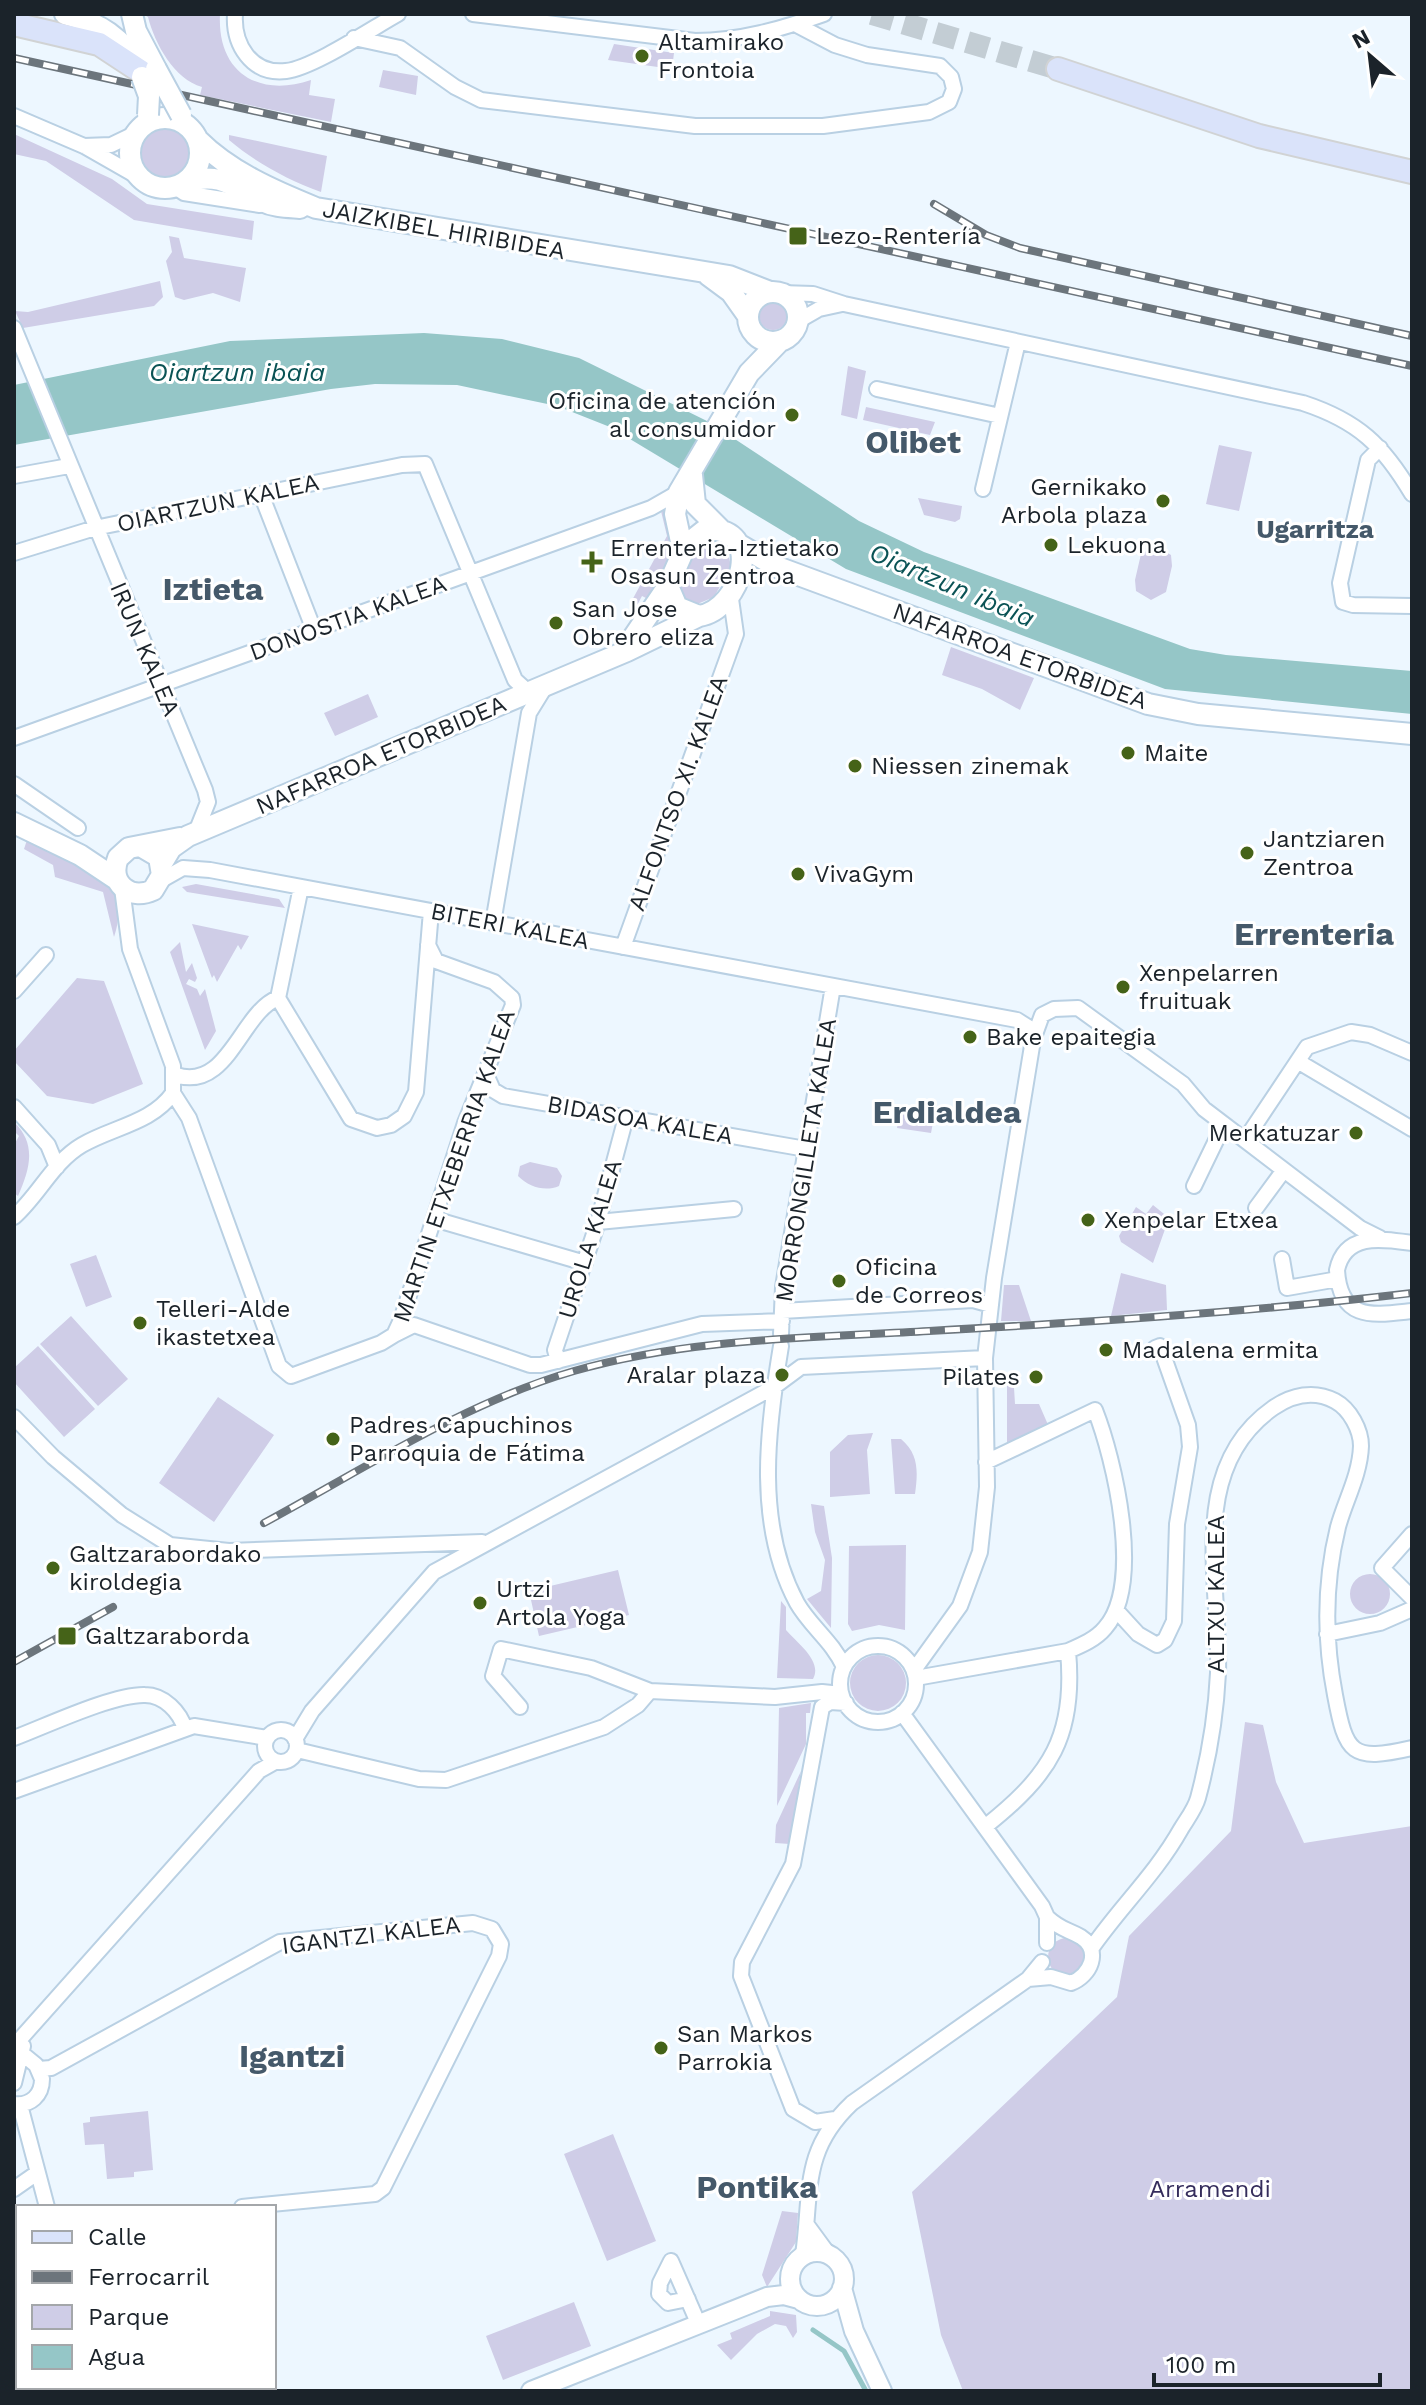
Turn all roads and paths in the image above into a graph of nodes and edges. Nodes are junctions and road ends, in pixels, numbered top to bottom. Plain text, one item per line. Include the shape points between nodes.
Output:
1 (106, 14) edge
2 (132, 14) edge
3 (235, 14) edge
4 (398, 14) edge
5 (473, 14) edge
6 (824, 14) edge
7 (72, 15) edge
8 (14, 24) edge
9 (795, 24) junction
10 (354, 38) junction
11 (400, 48) junction
12 (1058, 69) tunnel mouth
13 (146, 72) junction
14 (14, 116) edge
15 (143, 124) junction
16 (189, 127) junction
17 (84, 146) junction
18 (1412, 172) edge
19 (140, 178) junction
20 (180, 185) junction
21 (316, 208) junction
22 (708, 275) junction
23 (775, 292) junction
24 (844, 304) junction
25 (798, 321) junction
26 (750, 324) junction
27 (14, 328) edge
28 (779, 342) junction
29 (1018, 342) junction
30 (749, 373) junction
31 (877, 389) dead end
32 (1000, 416) junction
33 (1380, 448) junction
34 (69, 466) junction
35 (692, 475) junction
36 (14, 476) edge
37 (983, 489) dead end
38 (679, 492) junction
39 (261, 494) junction
40 (1412, 494) edge
41 (95, 528) junction
42 (721, 530) junction
43 (740, 545) junction
44 (683, 551) junction
45 (14, 553) edge
46 (777, 567) junction
47 (471, 573) junction
48 (735, 584) junction
49 (668, 586) junction
50 (1412, 606) edge
51 (699, 616) junction
52 (314, 630) junction
53 (617, 654) junction
54 (160, 686) junction
55 (542, 688) junction
56 (1412, 734) edge
57 (14, 738) edge
58 (14, 784) edge
59 (14, 823) edge
60 (78, 828) dead end
61 (192, 834) junction
62 (67, 849) junction
63 (132, 850) junction
64 (157, 879) junction
65 (119, 883) junction
66 (301, 887) junction
67 (431, 911) junction
68 (493, 923) junction
69 (127, 933) junction
70 (428, 945) junction
71 (623, 947) junction
72 (46, 955) dead end
73 (833, 986) junction
74 (14, 991) edge
75 (278, 998) junction
76 (1033, 1040) junction
77 (1412, 1053) edge
78 (1299, 1062) junction
79 (486, 1074) junction
80 (176, 1075) junction
81 (173, 1093) junction
82 (14, 1107) edge
83 (626, 1117) junction
84 (1224, 1124) junction
85 (1412, 1129) edge
86 (1245, 1140) junction
87 (806, 1149) junction
88 (57, 1167) junction
89 (1284, 1170) junction
90 (1194, 1186) dead end
91 (1256, 1208) dead end
92 (734, 1209) dead end
93 (14, 1217) edge
94 (434, 1219) junction
95 (598, 1222) junction
96 (1380, 1238) junction
97 (1412, 1243) edge
98 (1282, 1259) dead end
99 (585, 1263) junction
100 (1338, 1279) junction
101 (991, 1305) junction
102 (1412, 1311) edge
103 (781, 1328) junction
104 (394, 1335) junction
105 (1155, 1348) dead end
106 (985, 1358) junction
107 (558, 1361) junction
108 (778, 1364) junction
109 (801, 1367) junction
110 (774, 1387) junction
111 (746, 1400) junction
112 (14, 1417) edge
113 (769, 1418) junction
114 (986, 1462) junction
115 (1412, 1534) edge
116 (487, 1542) junction
117 (422, 1544) junction
118 (434, 1572) junction
119 (1412, 1598) edge
120 (1412, 1609) edge
121 (1116, 1610) junction
122 (1327, 1634) junction
123 (1068, 1651) junction
124 (844, 1667) junction
125 (915, 1674) junction
126 (650, 1691) junction
127 (844, 1699) junction
128 (520, 1707) dead end
129 (902, 1713) junction
130 (185, 1729) junction
131 (14, 1738) edge
132 (293, 1740) junction
133 (1412, 1748) edge
134 (268, 1751) junction
135 (14, 1791) edge
136 (986, 1826) junction
137 (1047, 1917) junction
138 (1107, 1925) junction
139 (1069, 1933) junction
140 (1047, 1943) junction
141 (1091, 1949) junction
142 (1042, 1962) junction
143 (1051, 1977) junction
144 (1028, 1979) junction
145 (21, 2032) edge
146 (16, 2049) edge
147 (39, 2069) junction
148 (14, 2083) edge
149 (17, 2105) edge
150 (835, 2119) junction
151 (37, 2173) junction
152 (14, 2189) edge
153 (46, 2205) edge
154 (262, 2205) edge
155 (807, 2225) junction
156 (803, 2255) junction
157 (829, 2255) junction
158 (791, 2271) junction
159 (842, 2288) junction
160 (767, 2297) junction
161 (688, 2299) dead end
162 (799, 2299) junction
163 (822, 2305) junction
164 (699, 2325) junction
165 (854, 2331) junction
166 (531, 2391) edge
167 (882, 2391) edge

1 - 7 main road
2 - 13 main road
3 - 10 street via 244,54 270,70 301,67
4 - 10 street
4 - 11 street via 391,33
5 - 9 street via 695,41 754,36
6 - 9 street
7 - 13 main road via 115,37
8 - 13 main road via 99,44
9 - 11 street via 856,52 940,66 954,89 941,108 899,117 823,126 695,126 481,100
10 - 11 street
12 - 18 main road via 1259,136
13 - 15 main road, bridge via 149,96
13 - 16 main road, bridge
14 - 17 street
15 - 16 main road via 172,119
15 - 17 street via 111,145
15 - 19 main road via 130,157
16 - 20 main road via 199,163
16 - 21 main road, JAIZKIBEL HIRIBIDEA via 219,158
17 - 19 street
19 - 20 main road via 156,188
20 - 21 main road via 218,178 265,203
21 - 22 main road, JAIZKIBEL HIRIBIDEA
22 - 23 main road, JAIZKIBEL HIRIBIDEA via 740,278
22 - 26 main road via 731,292
23 - 24 street via 813,294
23 - 25 main road via 793,301
23 - 26 main road via 757,298
24 - 25 street
24 - 29 street
25 - 28 main road via 792,334
26 - 28 main road via 764,341
26 - 30 main road
27 - 34 street, IRUN KALEA
28 - 30 main road
29 - 32 street
29 - 33 street via 1285,399 1347,419
30 - 35 main road
31 - 32 street
32 - 37 street
33 - 40 street
33 - 50 street via 1368,460 1340,583 1343,602
34 - 36 street
34 - 41 street, IRUN KALEA
35 - 38 main road
35 - 42 main road via 695,504
38 - 44 main road via 675,514
38 - 47 street, DONOSTIA KALEA via 651,508
39 - 41 street, OIARTZUN KALEA
39 - 47 street, OIARTZUN KALEA via 425,464
39 - 52 street
41 - 45 street, OIARTZUN KALEA
41 - 54 street, IRUN KALEA
42 - 43 main road
42 - 44 main road via 697,533
43 - 46 main road, NAFARROA ETORBIDEA
43 - 48 main road via 744,560
44 - 49 main road
46 - 48 main road via 757,568
46 - 56 main road, NAFARROA ETORBIDEA via 1148,704 1198,714
47 - 52 street, DONOSTIA KALEA
47 - 55 street via 515,680 525,689
48 - 51 main road via 721,607
48 - 71 street, ALFONTSO XI. KALEA via 736,634
49 - 51 main road via 677,607
49 - 53 main road, NAFARROA ETORBIDEA via 639,633
51 - 53 main road, NAFARROA ETORBIDEA
52 - 54 street, DONOSTIA KALEA
53 - 55 main road, NAFARROA ETORBIDEA
54 - 57 street, DONOSTIA KALEA
54 - 61 street, IRUN KALEA via 208,802
55 - 61 main road, NAFARROA ETORBIDEA
55 - 68 street via 529,713
58 - 60 street
59 - 62 main road, NAFARROA ETORBIDEA
61 - 63 main road, NAFARROA ETORBIDEA
61 - 64 main road, NAFARROA ETORBIDEA via 171,848
62 - 63 main road, NAFARROA ETORBIDEA via 95,854
62 - 65 main road, NAFARROA ETORBIDEA
63 - 64 main road via 154,852
63 - 65 main road via 115,865
64 - 65 main road via 135,894
64 - 66 street, BITERI KALEA via 189,867
64 - 69 street via 134,910
65 - 69 street
66 - 67 street, BITERI KALEA
66 - 75 street
67 - 68 street, BITERI KALEA
67 - 70 street
68 - 71 street, BITERI KALEA
69 - 80 street
70 - 75 street via 416,1092 411,1107 391,1125 377,1128 351,1119
70 - 79 street, MARTIN ETXEBERRIA KALEA via 436,961 494,982 512,998 511,1014
71 - 73 street, BITERI KALEA
72 - 74 street
73 - 76 street, BITERI KALEA via 1017,1020 1028,1027
73 - 87 street, MORRONGILLETA KALEA
75 - 80 street via 268,1002 211,1071
76 - 84 street via 1042,1015 1074,1006 1183,1084
76 - 101 street
77 - 78 street via 1351,1032 1307,1047
78 - 85 street
78 - 86 street
79 - 83 street, BIDASOA KALEA via 493,1090 503,1096
79 - 94 street, MARTIN ETXEBERRIA KALEA
80 - 81 street
81 - 88 street via 154,1113 81,1145
81 - 104 street, MARTIN ETXEBERRIA KALEA via 189,1118 279,1366 291,1376
82 - 88 street via 48,1145
83 - 87 street, BIDASOA KALEA
83 - 95 street, UROLA KALEA
84 - 86 street
84 - 90 street
86 - 89 street
87 - 103 street, MORRONGILLETA KALEA
88 - 93 street
89 - 91 street
89 - 96 street
92 - 95 street
94 - 99 street
94 - 104 street, MARTIN ETXEBERRIA KALEA
95 - 99 street, UROLA KALEA
96 - 97 street
96 - 100 street via 1346,1252 1338,1264
98 - 100 street via 1287,1288
99 - 107 street, UROLA KALEA via 555,1350
100 - 102 street via 1347,1301 1359,1312
101 - 103 street via 973,1300
101 - 106 street
103 - 107 street via 702,1324
103 - 108 street, MORRONGILLETA KALEA
103 - 109 street
104 - 107 street via 414,1325 530,1365
105 - 121 street via 1160,1346 1188,1425 1190,1447 1177,1524 1174,1621 1157,1645
106 - 109 street
106 - 114 street
108 - 110 street, MORRONGILLETA KALEA
108 - 111 street
109 - 110 street
110 - 111 street
110 - 113 street, MORRONGILLETA KALEA
111 - 113 street via 759,1404
111 - 116 street
112 - 117 street via 122,1515 170,1545 229,1551
113 - 124 street, MORRONGILLETA KALEA via 777,1557 807,1619
114 - 121 street via 1095,1410 1116,1474 1122,1559
114 - 125 street via 985,1520 971,1579 960,1606
115 - 119 street via 1382,1568
116 - 117 street
116 - 118 street
117 - 118 street via 433,1559
118 - 132 street via 302,1722
120 - 122 street via 1380,1623
121 - 123 street via 1106,1628
122 - 133 street, ALTXU KALEA via 1346,1744 1370,1756
122 - 138 street, ALTXU KALEA via 1328,1574 1361,1441 1351,1415 1336,1402 1316,1394 1293,1396 1269,1410 1244,1436 1217,1493 1212,1535 1215,1721 1198,1801 1160,1867
123 - 125 street
123 - 136 street via 1069,1693 1059,1742 1026,1794
124 - 125 street via 860,1650 880,1645 902,1654
124 - 127 street
125 - 129 street via 916,1693
126 - 127 street via 775,1697 822,1692
126 - 128 street via 591,1668 501,1649 493,1676
126 - 132 street via 604,1727 446,1780 419,1779
127 - 129 street via 857,1716 873,1722
127 - 150 street via 822,1707 793,1864 742,1962 741,1976 793,2109 815,2122
129 - 136 street
130 - 131 street via 181,1716 163,1700 143,1695
130 - 134 street via 194,1726 239,1736
130 - 135 street
132 - 134 street via 275,1731
132 - 134 street via 291,1759
134 - 145 street via 259,1771
136 - 137 street
137 - 139 street
137 - 140 street
138 - 139 street
138 - 141 street, ALTXU KALEA
139 - 140 street
139 - 141 street
140 - 142 street
141 - 143 street via 1091,1966 1079,1980
142 - 143 street
142 - 144 street
143 - 144 street
144 - 150 street
145 - 146 street
146 - 147 street
146 - 148 street
147 - 149 street via 40,2091 32,2101
147 - 154 street, IGANTZI KALEA via 51,2068 280,1942 473,1923 492,1929 501,1944 499,1956 383,2188 375,2194
149 - 151 street
150 - 155 street via 822,2137 808,2186
151 - 152 street
151 - 153 street
155 - 156 street
155 - 157 street
156 - 157 street
156 - 158 street
157 - 159 street via 843,2272
158 - 160 street
158 - 162 street via 792,2290
159 - 163 street
159 - 165 street
160 - 162 street
160 - 164 street
161 - 164 street
162 - 163 street
163 - 165 street
164 - 166 street
165 - 167 street

